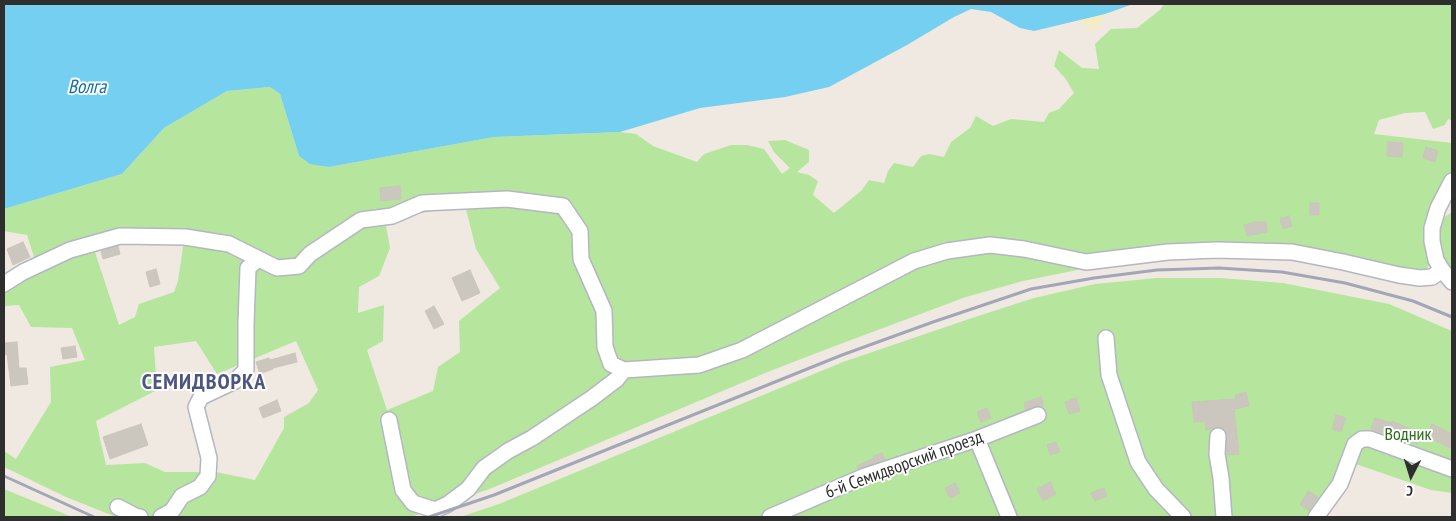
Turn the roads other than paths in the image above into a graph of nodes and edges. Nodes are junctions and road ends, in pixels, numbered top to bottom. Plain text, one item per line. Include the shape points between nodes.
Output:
1 (1452, 181) edge
2 (258, 259) junction
3 (1442, 270) junction
4 (1452, 282) edge
5 (4, 284) edge
6 (1106, 338) dead end
7 (624, 370) junction
8 (1038, 415) dead end
9 (389, 420) dead end
10 (1218, 436) dead end
11 (977, 438) junction
12 (1452, 469) edge
13 (118, 508) dead end
14 (140, 517) edge
15 (161, 517) edge
16 (770, 517) edge
17 (1010, 517) edge
18 (1183, 517) edge
19 (1224, 517) edge
20 (1316, 517) edge

1 - 3 street via 1432,228 1436,260
2 - 5 street via 230,244 185,238 120,236 70,250
2 - 7 street via 277,268 299,266 310,254 360,220 392,216 422,203 506,199 563,206 580,231 581,259 604,311 605,347 610,364
2 - 15 street via 248,268 246,370 235,381 201,397 196,407 209,458 208,476 200,487 182,496 172,511
3 - 4 street
3 - 7 street via 1432,277 1420,278 1292,252 1217,250 1086,262 990,245 947,251 914,261 742,350 699,365
6 - 18 street via 1109,375 1138,462 1156,489
7 - 9 street via 592,398 484,468 468,489 434,510 413,503 403,490
8 - 11 street, 6-й Семидворский проезд
10 - 19 street via 1216,454
11 - 16 street, 6-й Семидворский проезд via 865,476
11 - 17 street
12 - 20 street via 1370,439 1362,439 1356,444 1340,484
13 - 14 street

